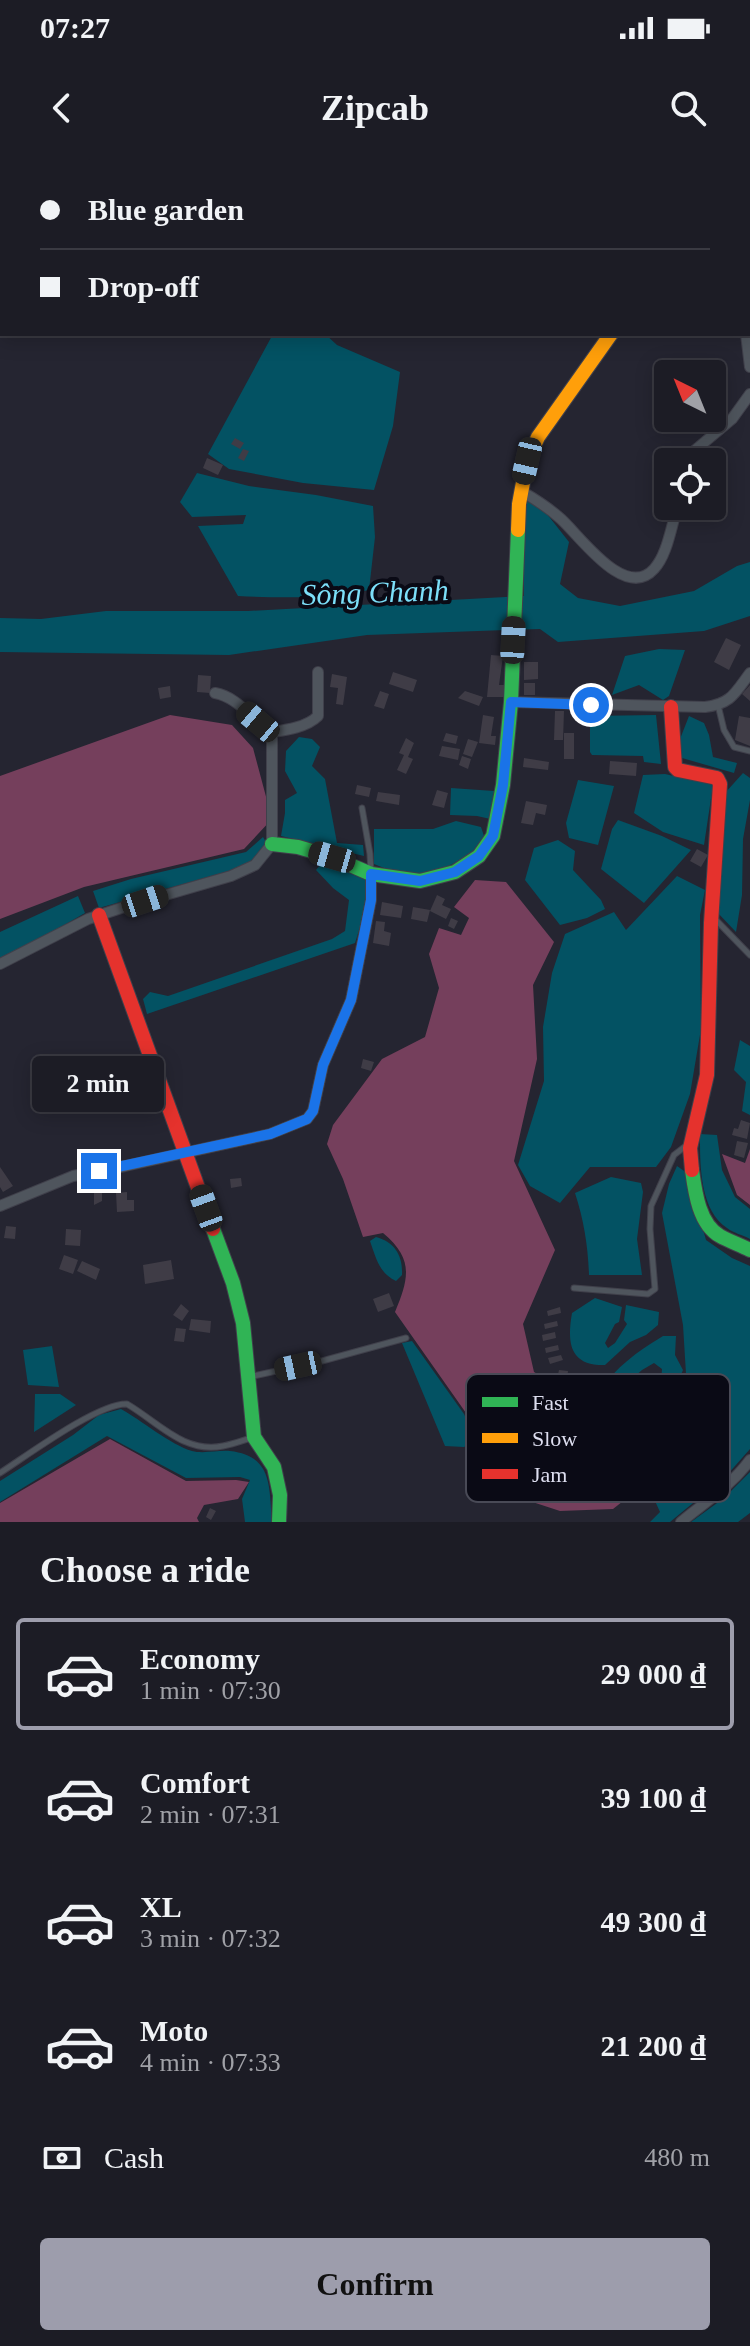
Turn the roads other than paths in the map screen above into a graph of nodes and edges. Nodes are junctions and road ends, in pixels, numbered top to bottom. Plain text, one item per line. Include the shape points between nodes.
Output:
1 (610, 336) edge
2 (746, 336) edge
3 (750, 367) edge
4 (750, 394) edge
5 (698, 448) edge
6 (521, 491) junction
7 (674, 520) edge
8 (318, 672) dead end
9 (750, 673) edge
10 (215, 693) dead end
11 (511, 702) junction
12 (718, 705) junction
13 (671, 707) junction
14 (272, 732) junction
15 (750, 751) edge
16 (362, 808) dead end
17 (272, 844) junction
18 (371, 874) junction
19 (99, 915) junction
20 (711, 915) junction
21 (750, 955) edge
22 (0, 964) edge
23 (692, 1140) junction
24 (186, 1151) junction
25 (0, 1206) edge
26 (750, 1250) edge
27 (574, 1288) dead end
28 (406, 1338) dead end
29 (248, 1377) junction
30 (254, 1437) junction
31 (750, 1460) edge
32 (0, 1473) edge
33 (730, 1483) edge
34 (708, 1502) edge
35 (279, 1522) edge
36 (681, 1522) edge

1 - 6 street via 538,437
2 - 3 street
4 - 5 street via 732,419
6 - 7 street via 561,519 608,566 633,578 655,568
6 - 11 street
8 - 14 street via 316,719
9 - 12 street via 731,699
10 - 14 street via 233,699
11 - 13 street
11 - 18 street via 493,836 479,856 455,872 420,881
12 - 13 street
12 - 15 lane via 734,747
13 - 20 street via 675,767 717,778 720,784
14 - 17 street
16 - 18 lane
17 - 18 street via 332,857
17 - 19 street via 255,865 231,876
18 - 24 street via 371,900 351,1000 323,1065 313,1111 307,1119 270,1134
19 - 22 street
19 - 24 street
20 - 21 lane
20 - 23 street via 707,1075
23 - 26 street via 690,1158 700,1210 712,1232
23 - 27 lane via 674,1155 651,1206 655,1289 648,1294
24 - 25 street via 73,1176
24 - 29 street via 233,1283
28 - 29 lane
29 - 30 street
30 - 32 lane via 221,1447 193,1446 127,1404 117,1404
30 - 35 street via 274,1467
31 - 33 street
34 - 36 street

